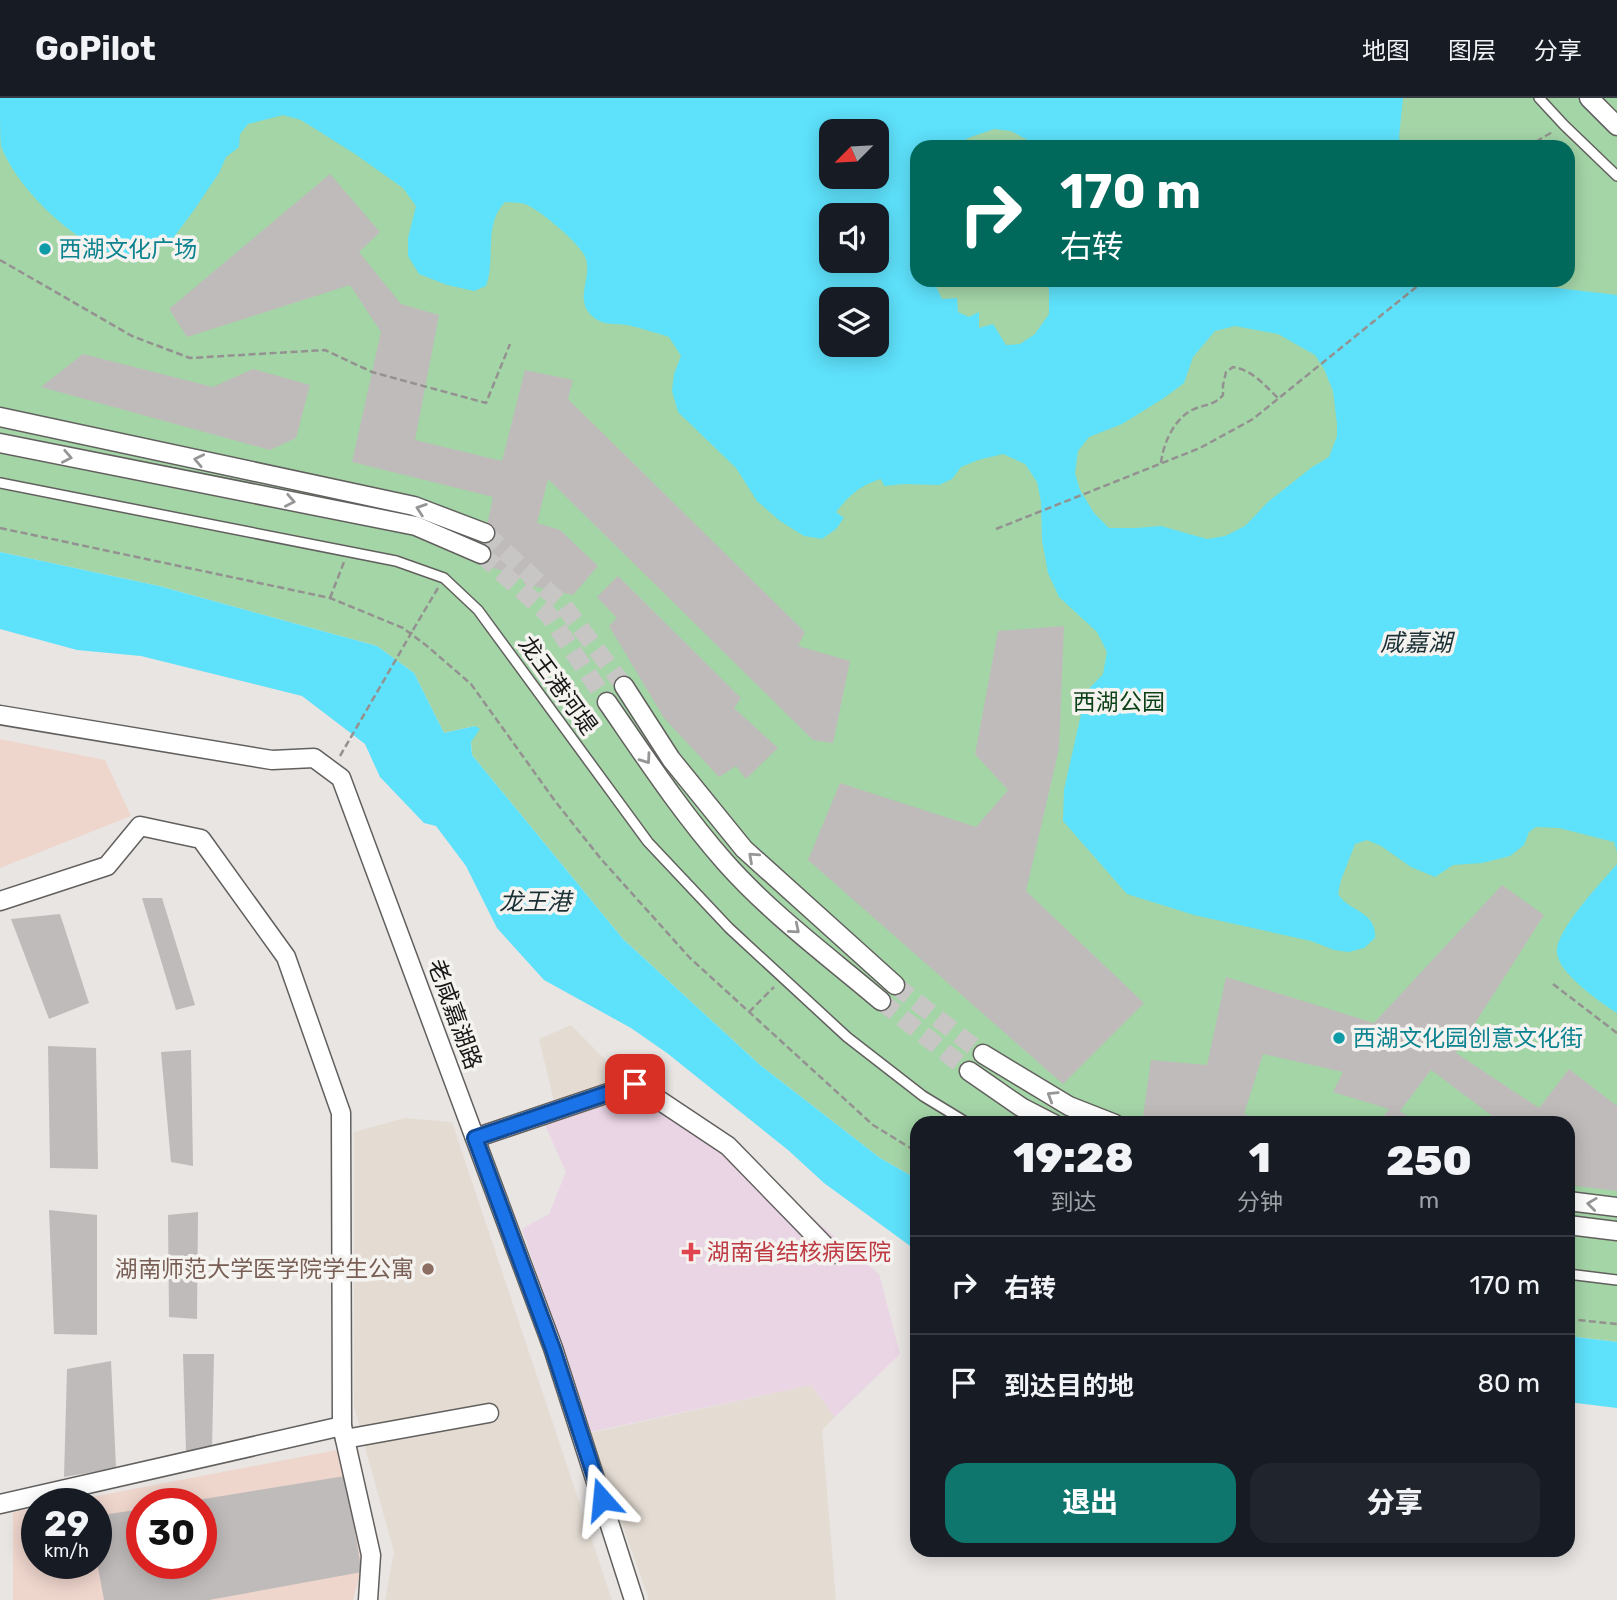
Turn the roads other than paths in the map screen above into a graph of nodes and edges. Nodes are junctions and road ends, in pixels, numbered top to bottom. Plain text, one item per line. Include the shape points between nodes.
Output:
1 (1539, 98) edge
2 (1589, 98) edge
3 (1617, 125) edge
4 (1617, 176) edge
5 (0, 417) edge
6 (0, 443) edge
7 (0, 483) edge
8 (485, 533) tunnel mouth
9 (481, 554) tunnel mouth
10 (624, 686) tunnel mouth
11 (607, 702) tunnel mouth
12 (0, 715) edge
13 (0, 901) edge
14 (895, 985) tunnel mouth
15 (881, 1001) tunnel mouth
16 (983, 1054) tunnel mouth
17 (970, 1071) tunnel mouth
18 (956, 1116) edge
19 (1038, 1116) edge
20 (1095, 1116) edge
21 (475, 1138) junction
22 (1575, 1202) edge
23 (1617, 1207) edge
24 (1575, 1226) edge
25 (1617, 1231) edge
26 (833, 1254) dead end
27 (1575, 1275) edge
28 (1617, 1280) edge
29 (489, 1413) dead end
30 (343, 1433) junction
31 (0, 1504) edge
32 (368, 1600) edge
33 (634, 1600) edge

1 - 4 lane
2 - 3 street
8 -> 5 street via 414,506
6 -> 9 street via 416,526
7 - 18 lane, 龙王港河堤 via 396,561 444,578 478,610 648,842 729,928 847,1037
14 -> 10 street via 744,849 671,758
11 -> 15 street via 677,803 726,863 772,909
12 - 21 street, 老咸嘉湖路 via 272,760 314,758 341,778
13 - 30 street via 107,866 140,826 201,839 286,957 341,1113
20 -> 16 street via 1069,1106
17 - 19 street
21 - 26 street via 635,1084 728,1146
21 - 33 street, 老咸嘉湖路 via 553,1349
23 -> 22 street
24 - 25 street
27 - 28 lane
29 - 30 street
30 - 31 street
30 - 32 street via 371,1555

